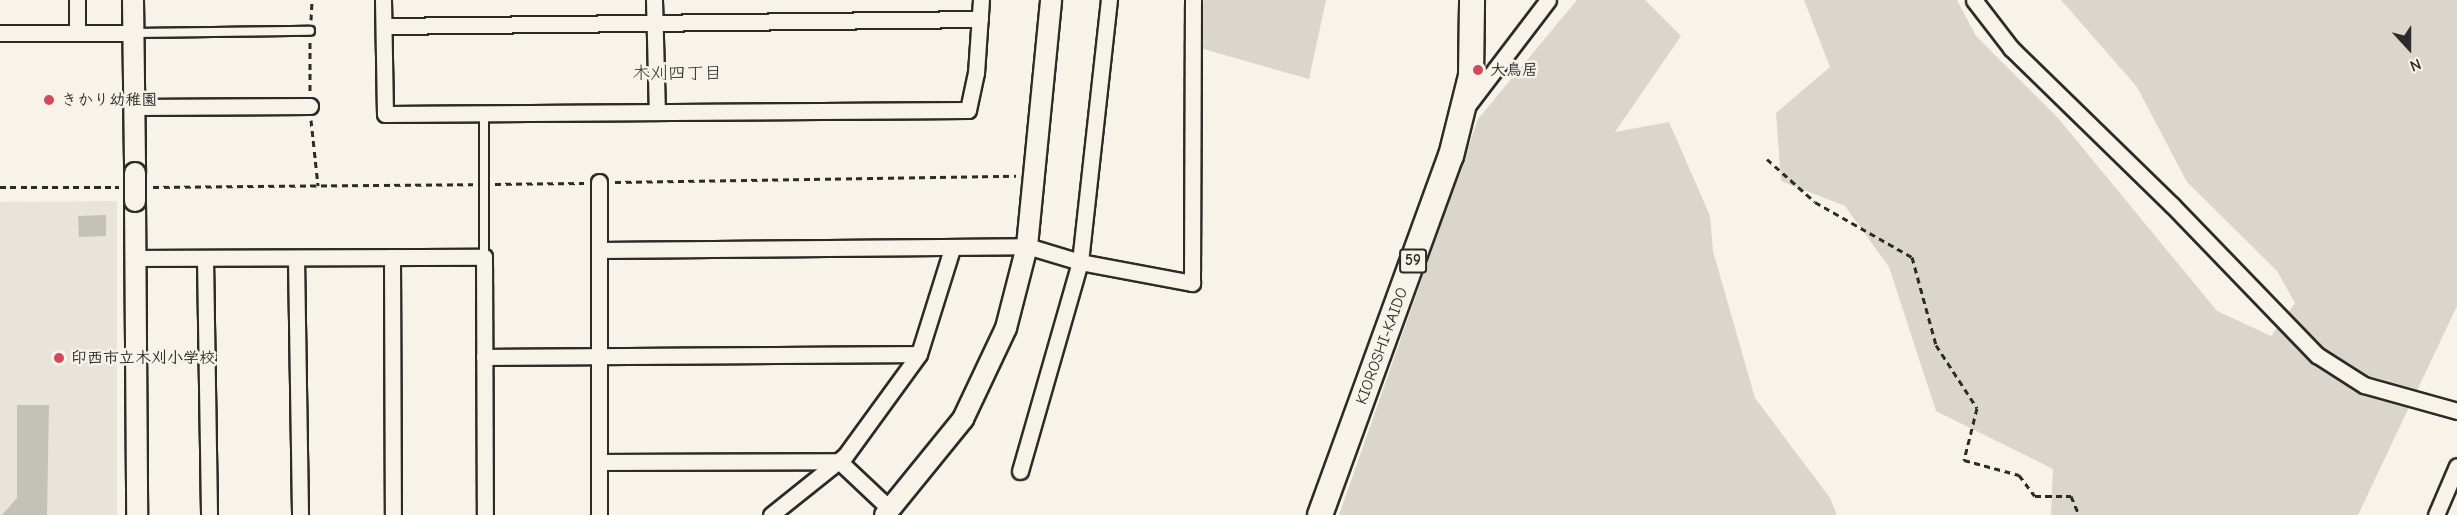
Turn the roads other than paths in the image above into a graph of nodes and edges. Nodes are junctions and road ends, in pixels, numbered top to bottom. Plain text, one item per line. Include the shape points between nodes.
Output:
1 (77, 0) edge
2 (133, 0) edge
3 (383, 0) edge
4 (654, 0) edge
5 (981, 0) edge
6 (1051, 0) edge
7 (1109, 0) edge
8 (1472, 0) edge
9 (1548, 0) edge
10 (1974, 0) edge
11 (1195, 2) edge
12 (980, 19) junction
13 (654, 22) junction
14 (384, 26) junction
15 (310, 31) dead end
16 (0, 33) edge
17 (77, 33) junction
18 (133, 33) junction
19 (310, 106) dead end
20 (134, 107) junction
21 (1465, 108) junction
22 (657, 112) junction
23 (484, 114) junction
24 (599, 182) road end
25 (1027, 246) junction
26 (952, 249) junction
27 (599, 250) junction
28 (392, 257) junction
29 (484, 257) junction
30 (135, 258) junction
31 (205, 258) junction
32 (296, 258) junction
33 (1080, 262) junction
34 (599, 354) junction
35 (919, 354) junction
36 (484, 357) junction
37 (2457, 411) edge
38 (839, 461) junction
39 (599, 462) junction
40 (2457, 466) edge
41 (1020, 471) dead end
42 (888, 512) edge
43 (137, 515) edge
44 (209, 515) edge
45 (300, 515) edge
46 (393, 515) edge
47 (485, 515) edge
48 (599, 515) edge
49 (771, 515) edge
50 (1320, 515) edge
51 (2436, 515) edge

1 - 17 street
2 - 18 street
3 - 14 street
4 - 13 street
5 - 12 street
6 - 25 street
7 - 33 street
8 - 21 main road, KIOROSHI-KAIDO / 59 via 1471,76
9 - 21 street
10 - 37 street via 2011,48 2172,205 2317,355 2364,385
11 - 33 street via 1192,283
12 - 13 street
12 - 22 street via 976,73 968,110
13 - 14 street
13 - 22 street
14 - 23 street via 385,114
15 - 18 lane
16 - 17 street
17 - 18 street
18 - 20 street
19 - 20 street
20 - 30 street
21 - 50 main road, KIOROSHI-KAIDO / 59
22 - 23 street
23 - 29 lane
24 - 27 street
25 - 26 street
25 - 33 street
25 - 42 street via 1006,328 985,377 963,419
26 - 27 street
26 - 35 street
27 - 34 street
28 - 29 street
28 - 32 street
28 - 46 street
29 - 36 street
30 - 31 street
30 - 43 street
31 - 32 street
31 - 44 street
32 - 45 street
33 - 41 street
34 - 35 street
34 - 36 street
34 - 39 street
35 - 38 street
36 - 47 street
38 - 39 street
38 - 42 street
38 - 49 street
39 - 48 street
40 - 51 street

